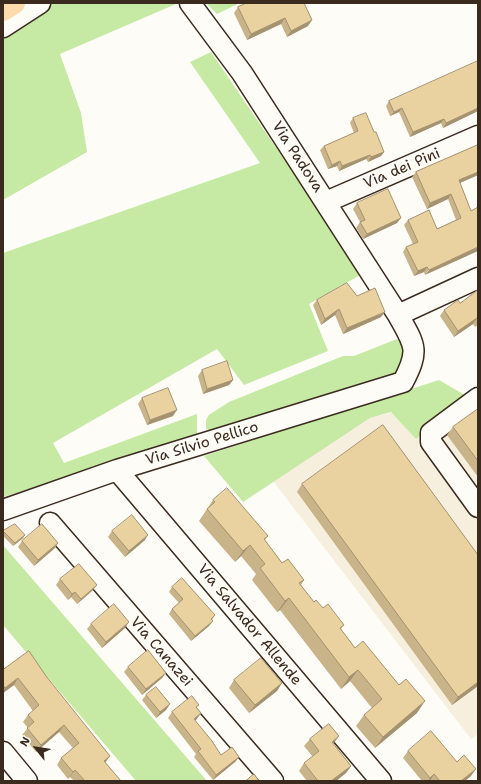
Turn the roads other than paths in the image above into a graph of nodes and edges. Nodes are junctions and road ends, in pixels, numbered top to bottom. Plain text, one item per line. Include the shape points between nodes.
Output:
1 (14, 3) edge
2 (40, 3) edge
3 (190, 3) edge
4 (3, 10) edge
5 (3, 27) edge
6 (478, 136) edge
7 (326, 202) junction
8 (478, 278) edge
9 (398, 315) junction
10 (403, 382) joint
11 (478, 398) edge
12 (117, 470) junction
13 (478, 507) edge
14 (3, 510) edge
15 (50, 523) dead end
16 (3, 752) edge
17 (16, 777) edge
18 (273, 781) edge
19 (381, 781) edge

1 - 4 highway
2 - 5 street
3 - 7 street, Via Padova via 242,73
6 - 7 street, Via dei Pini
7 - 9 street, Via Padova
8 - 9 street
9 - 10 street, Via Padova via 414,347 413,363
10 - 12 street, Via Silvio Pellico
11 - 13 street via 431,433 431,442
12 - 14 street, Via Silvio Pellico
12 - 19 street, Via Salvador Allende
15 - 18 street, Via Canazei
16 - 17 street

